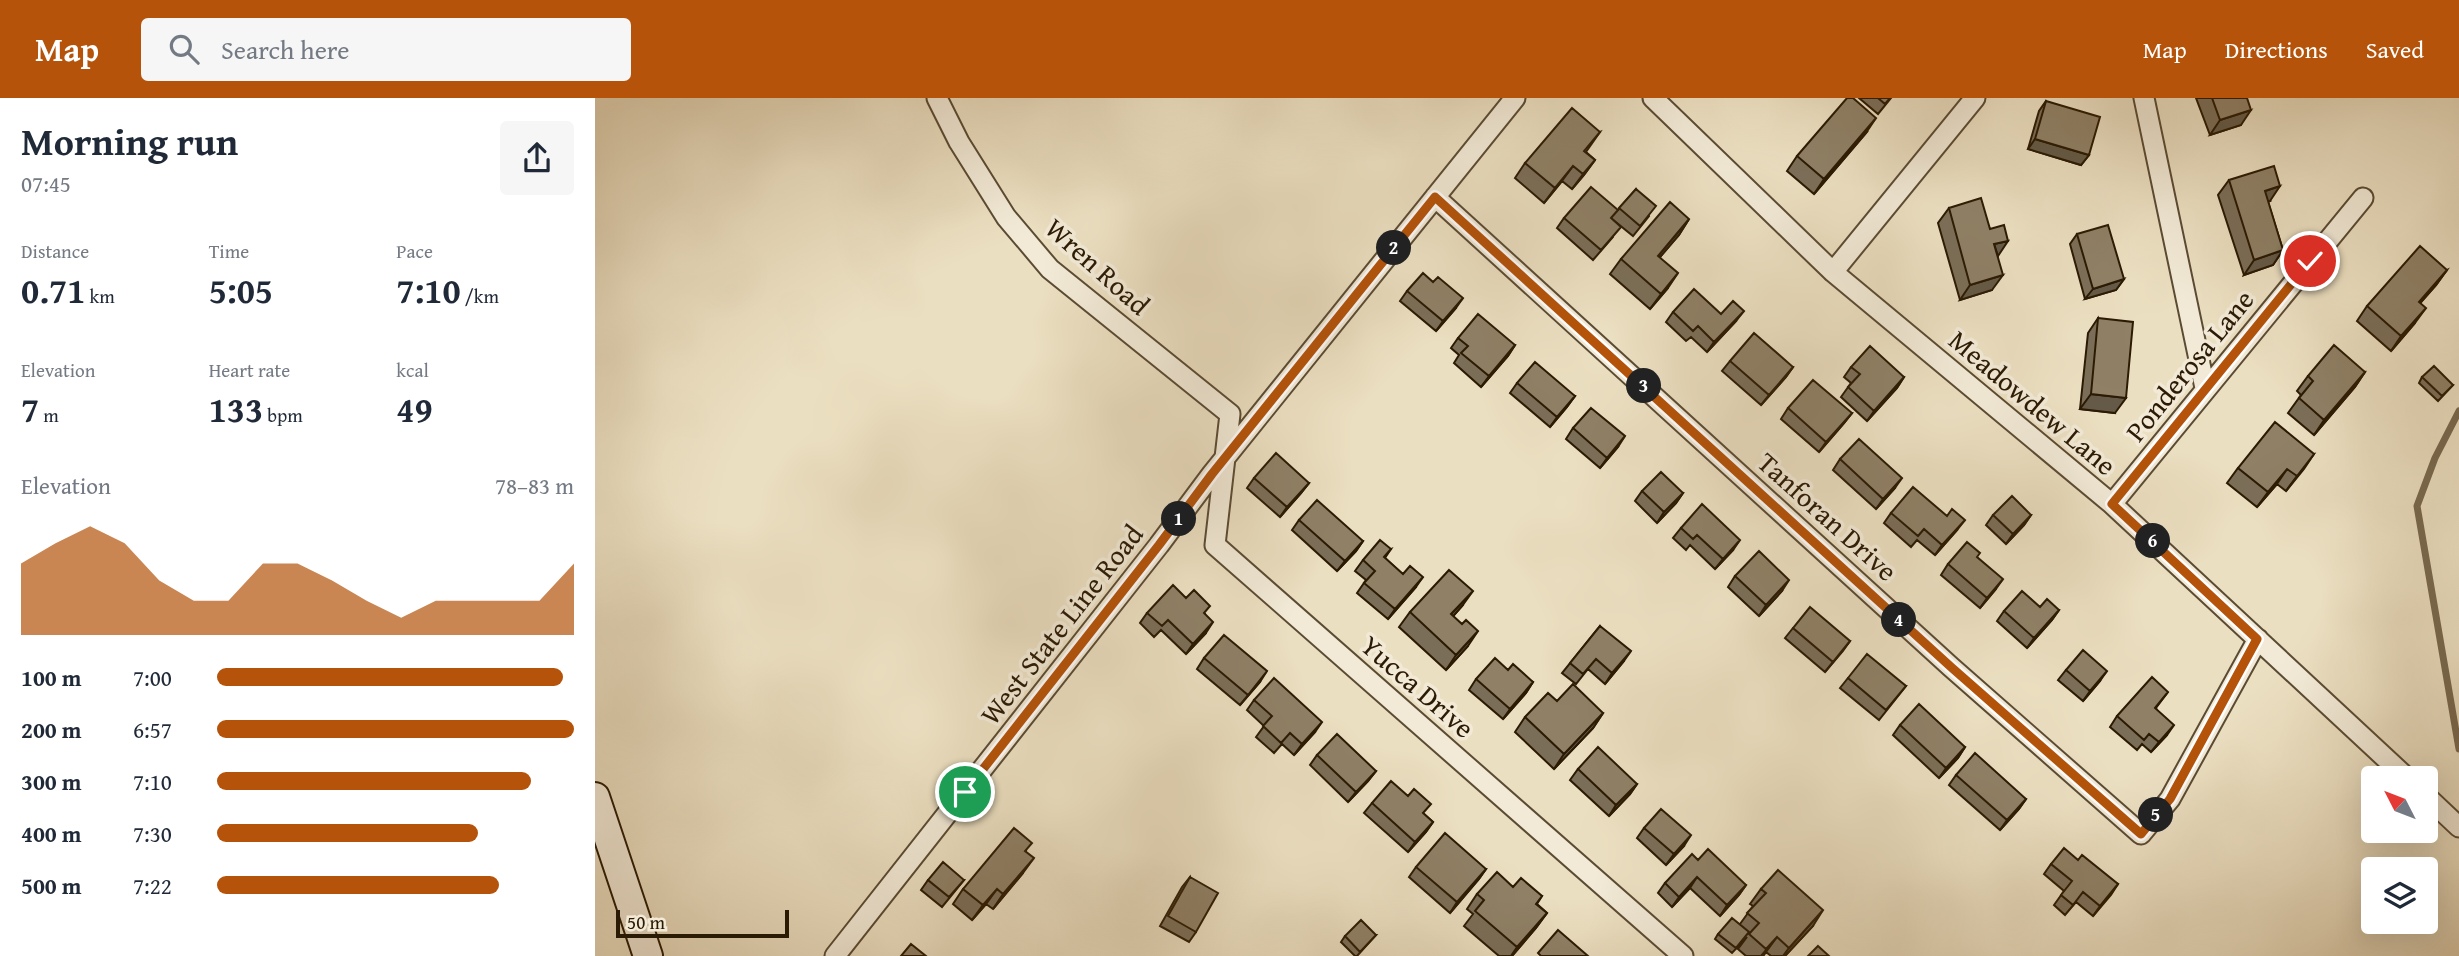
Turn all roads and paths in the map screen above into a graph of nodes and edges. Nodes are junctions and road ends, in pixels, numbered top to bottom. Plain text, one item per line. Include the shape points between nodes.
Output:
1 (937, 98) edge
2 (1515, 98) edge
3 (1653, 98) edge
4 (1975, 98) edge
5 (2144, 98) edge
6 (1435, 197) junction
7 (2363, 198) dead end
8 (1833, 272) junction
9 (2205, 388) junction
10 (1230, 414) joint
11 (1225, 459) junction
12 (2112, 504) junction
13 (2257, 639) junction
14 (2394, 766) edge
15 (595, 797) edge
16 (2438, 807) edge
17 (2459, 827) edge
18 (648, 956) edge
19 (835, 956) edge
20 (1683, 956) edge

1 - 10 street, Wren Road via 1006,217 1050,269
2 - 6 street, West State Line Road
3 - 8 street, Meadowdew Lane
4 - 8 street
5 - 9 street
6 - 11 street, West State Line Road
6 - 13 street, Tanforan Drive via 2141,834 2170,799
7 - 9 street, Ponderosa Lane
8 - 12 street, Meadowdew Lane
9 - 12 street, Ponderosa Lane
10 - 11 street, Yucca Drive
11 - 19 street, West State Line Road
11 - 20 street, Yucca Drive via 1215,545
12 - 13 street, Meadowdew Lane
13 - 14 street, Meadowdew Lane
15 - 18 main road
16 - 17 street

